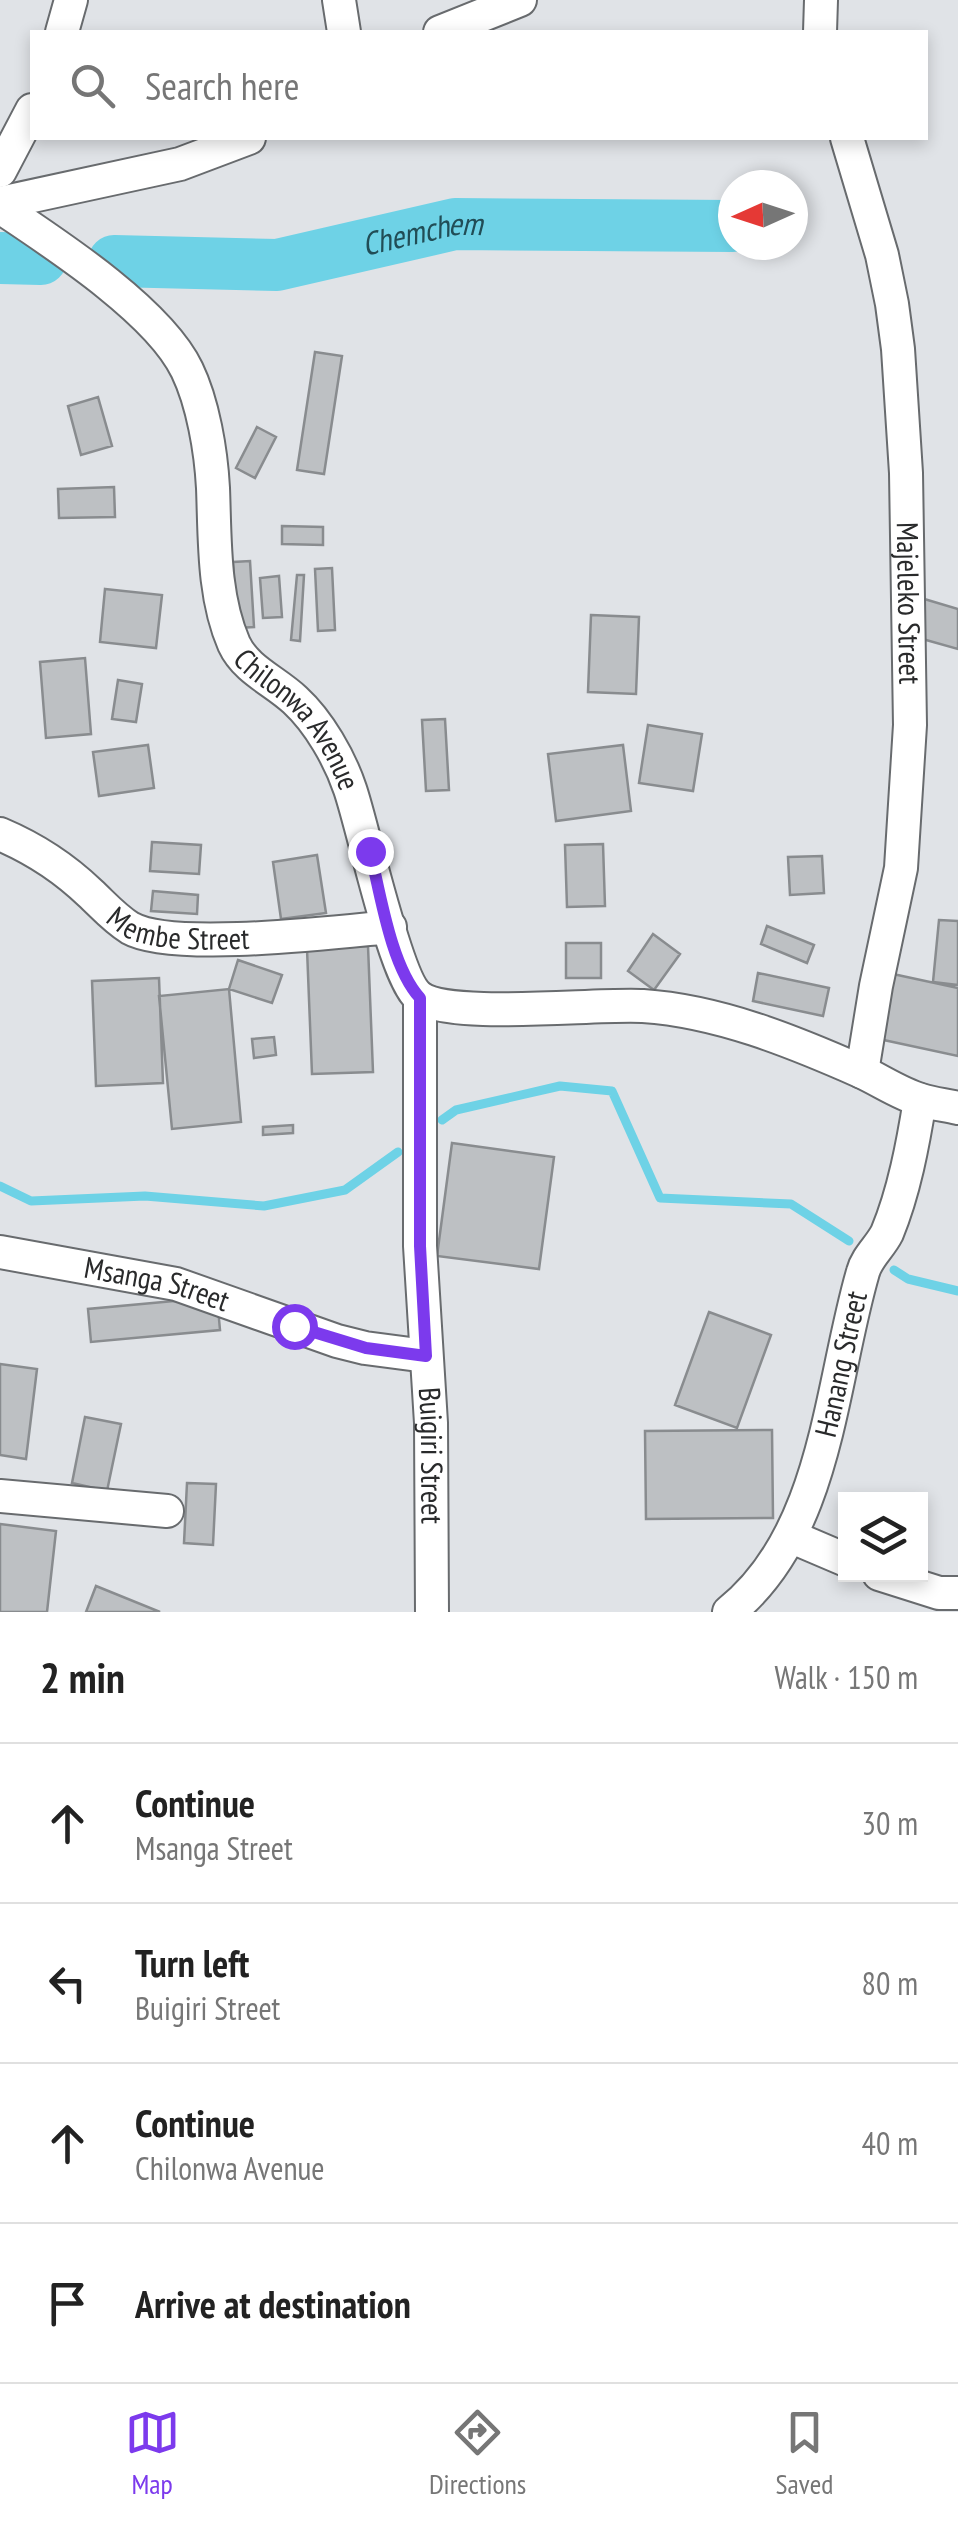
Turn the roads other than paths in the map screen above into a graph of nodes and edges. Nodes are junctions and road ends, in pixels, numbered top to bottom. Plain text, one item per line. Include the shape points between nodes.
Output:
1 (71, 0) edge
2 (340, 0) edge
3 (520, 0) edge
4 (822, 0) edge
5 (63, 30) edge
6 (344, 30) edge
7 (445, 30) edge
8 (820, 30) edge
9 (30, 114) edge
10 (244, 140) edge
11 (847, 140) edge
12 (0, 170) edge
13 (0, 205) edge
14 (0, 834) edge
15 (390, 927) junction
16 (420, 998) junction
17 (862, 1072) junction
18 (920, 1100) junction
19 (958, 1108) edge
20 (0, 1252) edge
21 (426, 1356) junction
22 (0, 1496) edge
23 (167, 1511) dead end
24 (792, 1537) junction
25 (838, 1557) edge
26 (900, 1582) edge
27 (946, 1600) edge
28 (432, 1612) edge
29 (728, 1612) edge

1 - 5 street
2 - 6 street
3 - 7 street
4 - 8 street
9 - 12 street
10 - 13 street via 162,168
11 - 17 street, Majeleko Street via 892,304 907,492 910,725 901,868
13 - 15 street, Chilonwa Avenue via 143,316 187,370 207,450 220,591 233,641 247,663 296,701 322,734 349,785
14 - 15 street, Membe Street via 50,860 108,912 152,937
15 - 16 street, Chilonwa Avenue
16 - 17 street via 451,1008 649,1007 773,1035
16 - 21 street, Buigiri Street
17 - 18 street
18 - 19 street
18 - 24 street, Hanang Street via 886,1235 865,1264 829,1420
20 - 21 street, Msanga Street via 176,1284 337,1340
21 - 28 street, Buigiri Street
22 - 23 street
24 - 25 street
24 - 29 street, Hanang Street via 769,1573
26 - 27 street

